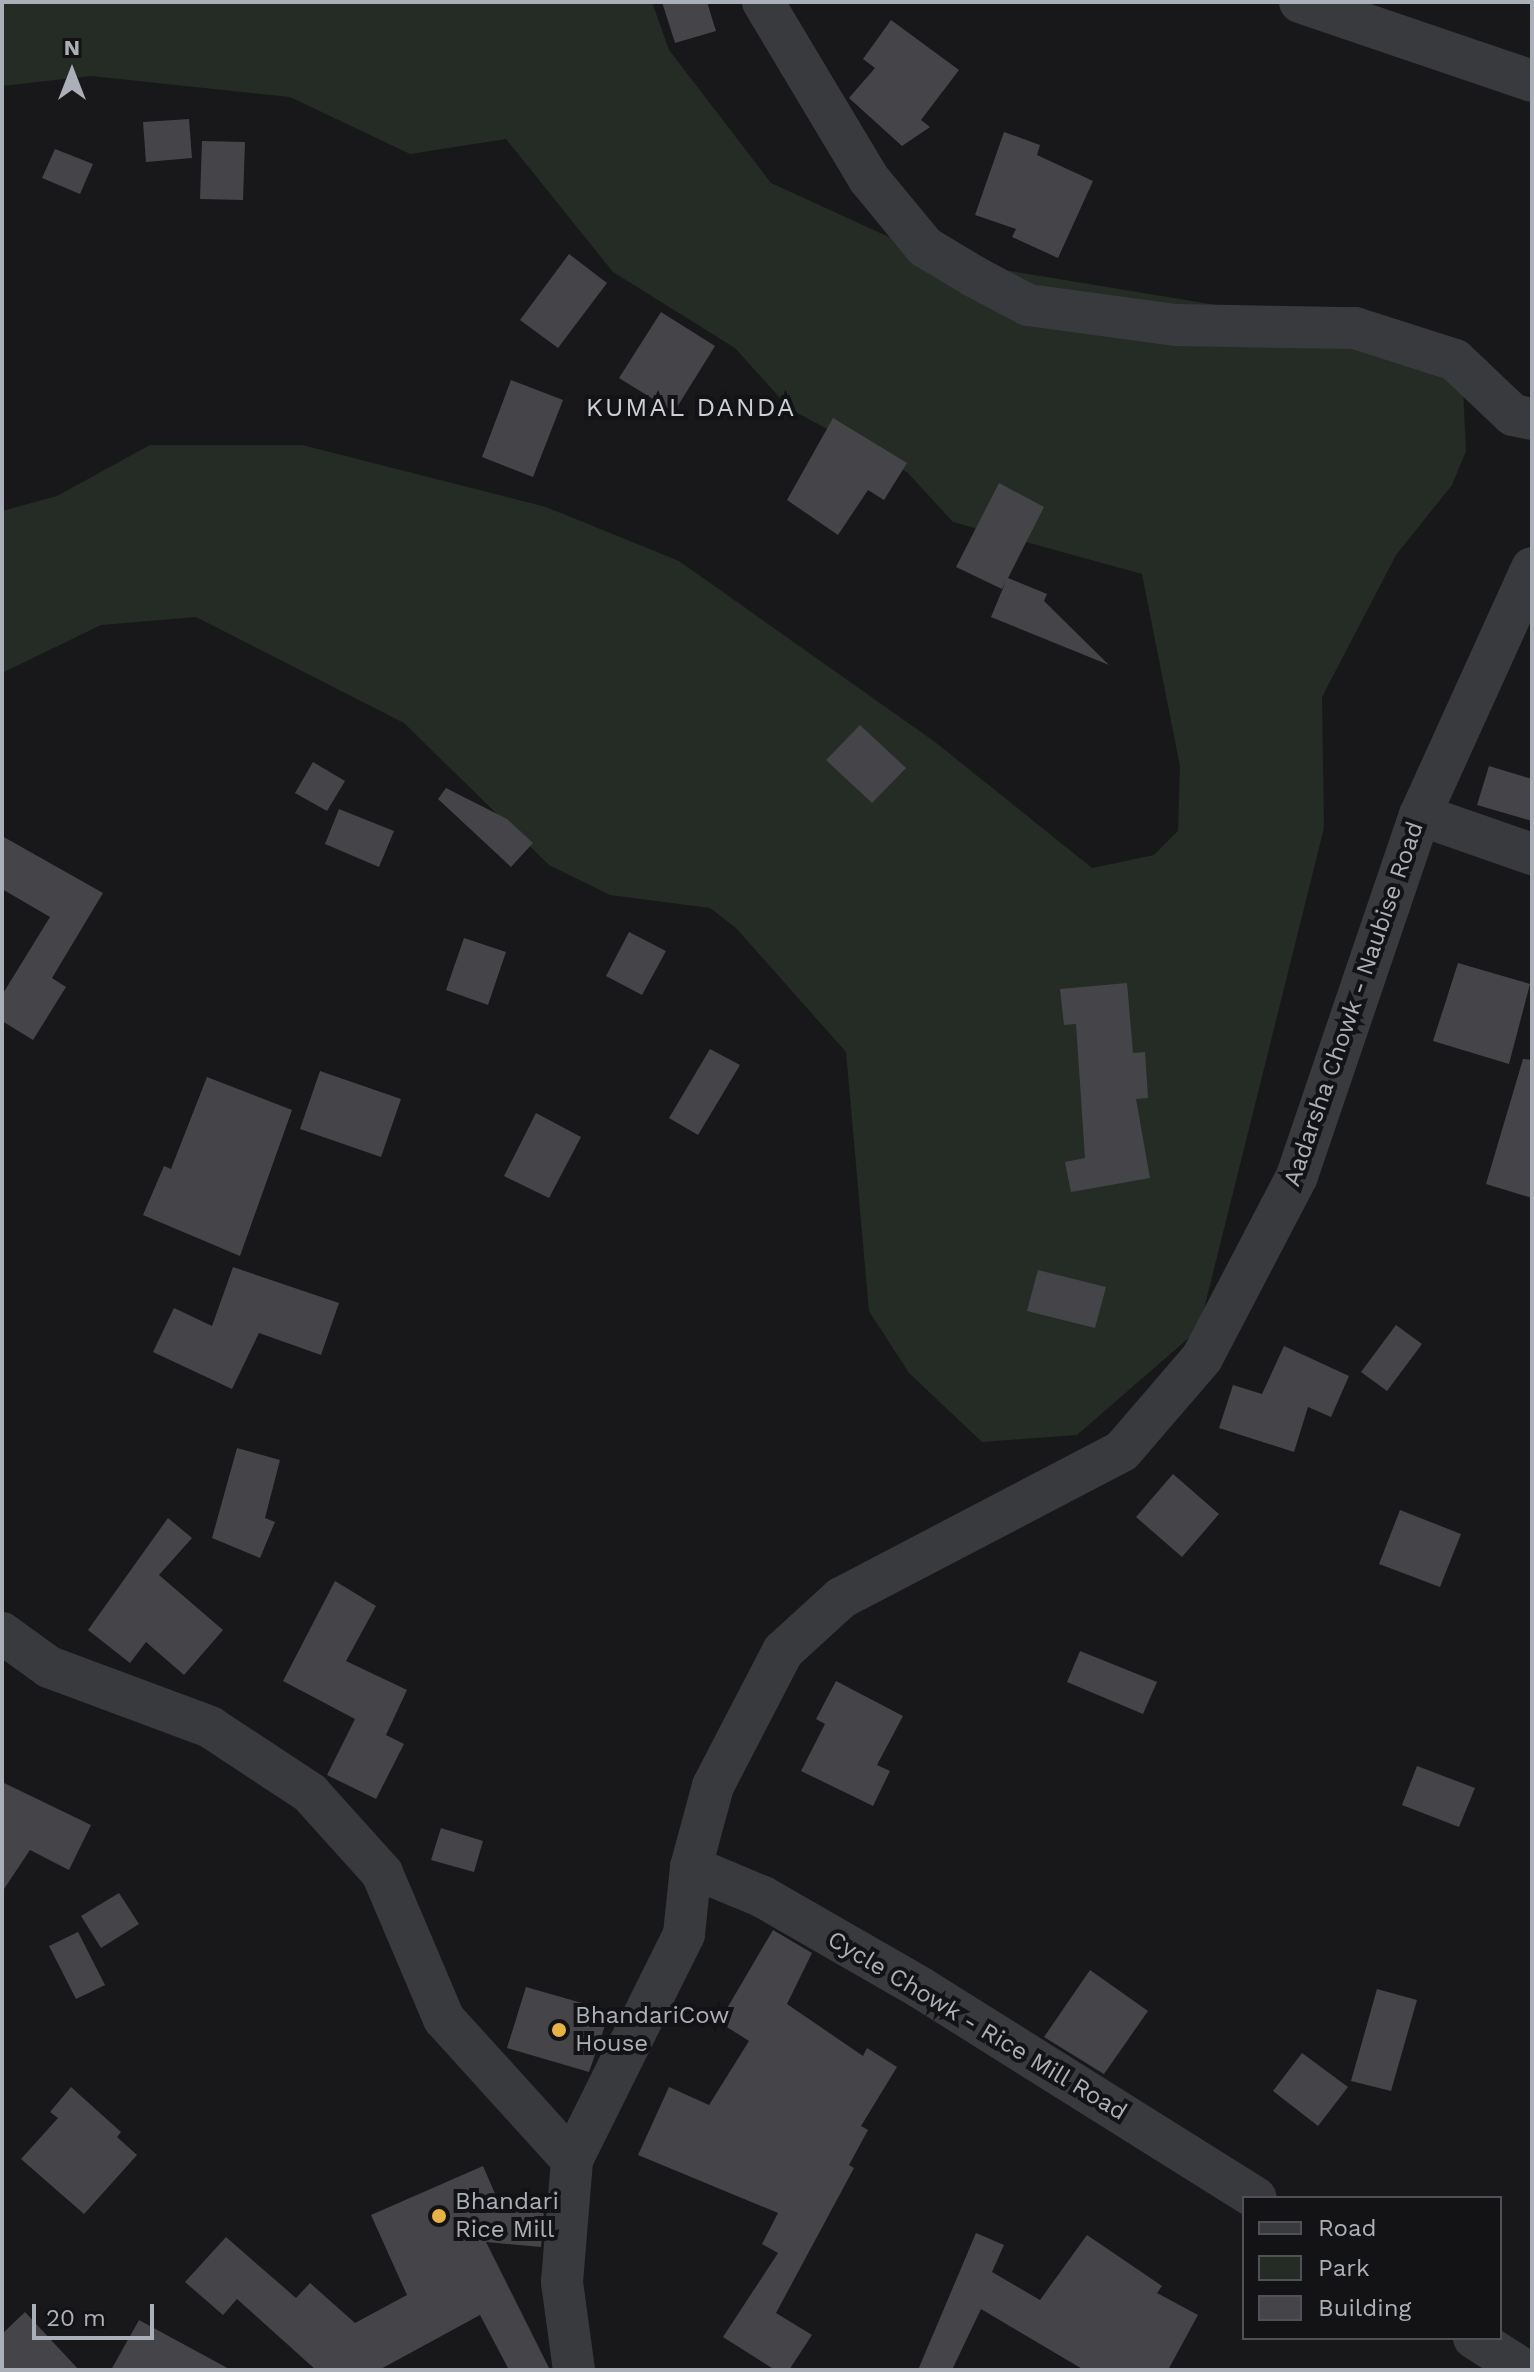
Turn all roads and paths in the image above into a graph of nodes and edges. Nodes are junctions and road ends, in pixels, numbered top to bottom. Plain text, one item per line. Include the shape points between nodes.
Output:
1 (763, 2) edge
2 (1300, 2) edge
3 (1532, 81) edge
4 (1532, 419) edge
5 (1532, 568) edge
6 (1420, 815) junction
7 (1532, 854) edge
8 (2, 1633) edge
9 (691, 1867) junction
10 (572, 2160) junction
11 (1253, 2196) edge
12 (1477, 2340) edge
13 (574, 2370) edge
14 (1524, 2370) edge

1 - 4 street via 869,179 925,247 989,284 1028,305 1176,325 1355,328 1455,360 1513,415
2 - 3 street
5 - 6 street, Aadarsha Chowk - Naubise Road
6 - 7 street
6 - 9 street, Aadarsha Chowk - Naubise Road via 1297,1176 1202,1358 1122,1451 841,1598 783,1651 713,1786
8 - 10 street via 49,1667 210,1727 310,1793 382,1873 444,2019
9 - 10 street, Aadarsha Chowk - Naubise Road via 684,1934
9 - 11 street, Cycle Chowk - Rice Mill Road via 763,1897 921,1988
10 - 13 street, Aadarsha Chowk - Naubise Road via 562,2282
12 - 14 street

